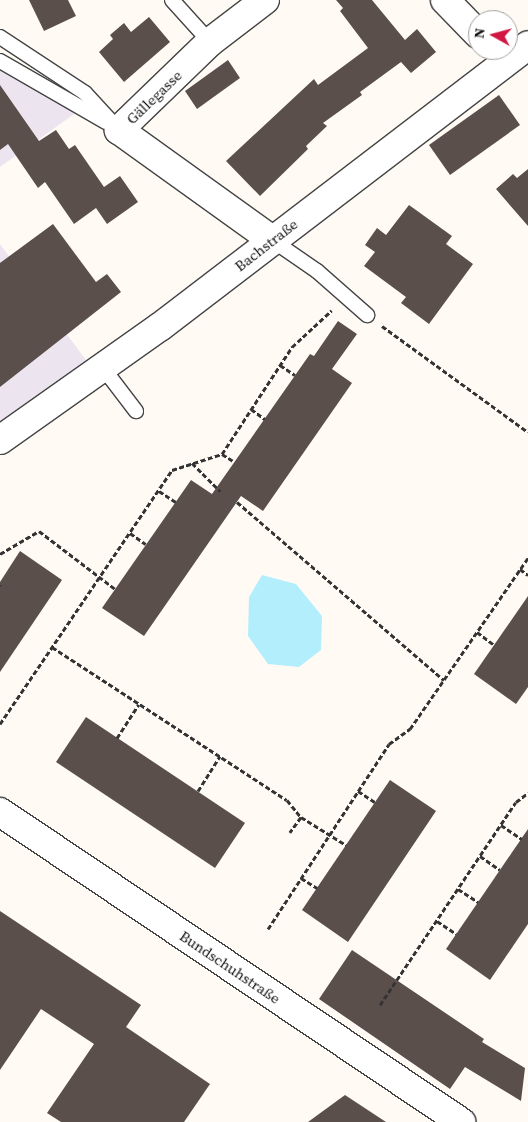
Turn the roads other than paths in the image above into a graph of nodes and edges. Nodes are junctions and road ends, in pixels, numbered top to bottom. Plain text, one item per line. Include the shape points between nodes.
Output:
1 (172, 0) edge
2 (265, 0) edge
3 (445, 0) edge
4 (468, 24) edge
5 (0, 37) edge
6 (210, 42) junction
7 (0, 60) edge
8 (494, 60) edge
9 (119, 130) junction
10 (272, 240) junction
11 (367, 315) road end
12 (99, 371) junction
13 (136, 411) dead end
14 (0, 440) edge
15 (0, 812) edge
16 (461, 1122) edge

1 - 6 lane
2 - 6 street, Gällegasse
3 - 4 street
5 - 9 lane via 85,93
6 - 9 street, Gällegasse
7 - 9 lane
8 - 10 street, Bachstraße
9 - 10 street, Gällegasse
10 - 11 lane via 345,293
10 - 12 street, Bachstraße
12 - 13 lane via 110,377
12 - 14 street, Bachstraße
15 - 16 street, Bundschuhstraße

